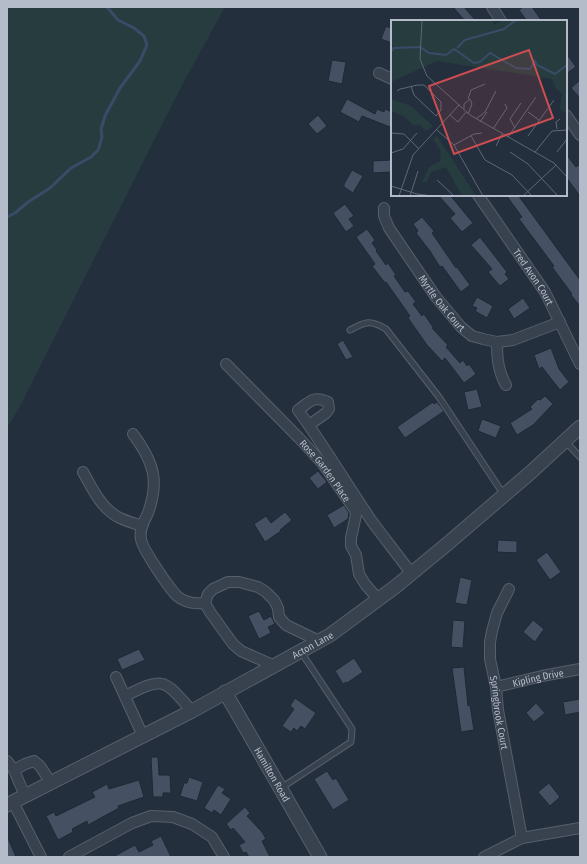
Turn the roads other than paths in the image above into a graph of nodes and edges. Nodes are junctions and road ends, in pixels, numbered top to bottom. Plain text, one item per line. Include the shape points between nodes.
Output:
1 (492, 7) edge
2 (501, 20) edge
3 (380, 73) dead end
4 (391, 78) edge
5 (567, 116) edge
6 (580, 136) edge
7 (479, 196) edge
8 (384, 208) dead end
9 (560, 322) junction
10 (350, 330) dead end
11 (497, 342) junction
12 (226, 364) dead end
13 (580, 364) edge
14 (506, 385) dead end
15 (309, 425) dead end
16 (580, 426) edge
17 (133, 434) dead end
18 (565, 440) junction
19 (580, 457) edge
20 (83, 472) dead end
21 (504, 496) junction
22 (142, 526) junction
23 (412, 573) junction
24 (509, 589) dead end
25 (378, 599) junction
26 (205, 603) junction
27 (319, 641) junction
28 (301, 652) junction
29 (274, 666) junction
30 (580, 669) edge
31 (116, 677) dead end
32 (496, 687) junction
33 (225, 692) junction
34 (125, 696) junction
35 (192, 710) junction
36 (143, 736) junction
37 (7, 761) edge
38 (14, 770) junction
39 (50, 783) junction
40 (280, 788) junction
41 (25, 796) junction
42 (10, 804) edge
43 (580, 828) edge
44 (522, 838) junction
45 (41, 857) edge
46 (69, 857) edge
47 (224, 857) edge
48 (320, 857) edge
49 (484, 857) edge

1 - 2 street
3 - 4 street
5 - 6 street
7 - 9 street, Tred Avon Court via 545,292
8 - 11 street, Myrtle Oak Court via 389,228 450,315 472,336
9 - 11 street, Myrtle Oak Court via 513,340
9 - 13 street, Tred Avon Court
10 - 21 lane via 365,322 386,329 439,397
11 - 14 street via 499,369
12 - 25 street, Rose Garden Place via 323,464 355,510 351,546 365,584
15 - 23 street via 371,520
16 - 18 street, Acton Lane
17 - 22 street via 143,447 153,470 154,494
18 - 19 lane
18 - 21 street, Acton Lane
20 - 22 street via 108,511
21 - 23 street, Acton Lane
22 - 26 street via 140,539 147,553 177,596 190,603
23 - 25 street, Acton Lane
24 - 32 street, Springbrook Court via 497,613 490,642 490,658
25 - 27 street, Acton Lane via 352,620
26 - 27 street via 213,589 228,582 246,582 262,589 274,600 279,617 286,625
26 - 29 street via 233,644 241,651
27 - 28 street, Acton Lane
28 - 29 street, Acton Lane
28 - 40 lane via 352,729 351,742
29 - 33 street, Acton Lane
30 - 32 street, Kipling Drive
31 - 34 street
32 - 44 street, Springbrook Court
33 - 35 street, Acton Lane
33 - 40 street, Hamilton Road
34 - 35 street via 147,685 161,683 171,687
34 - 36 street
35 - 36 street, Acton Lane
36 - 39 street, Acton Lane
37 - 38 street
38 - 39 street via 34,761
38 - 41 street
39 - 41 street, Acton Lane
40 - 48 street, Hamilton Road
41 - 42 street, Acton Lane
42 - 45 street
43 - 44 street
44 - 49 street
46 - 47 street via 132,823 151,816 173,817 192,824 212,837

